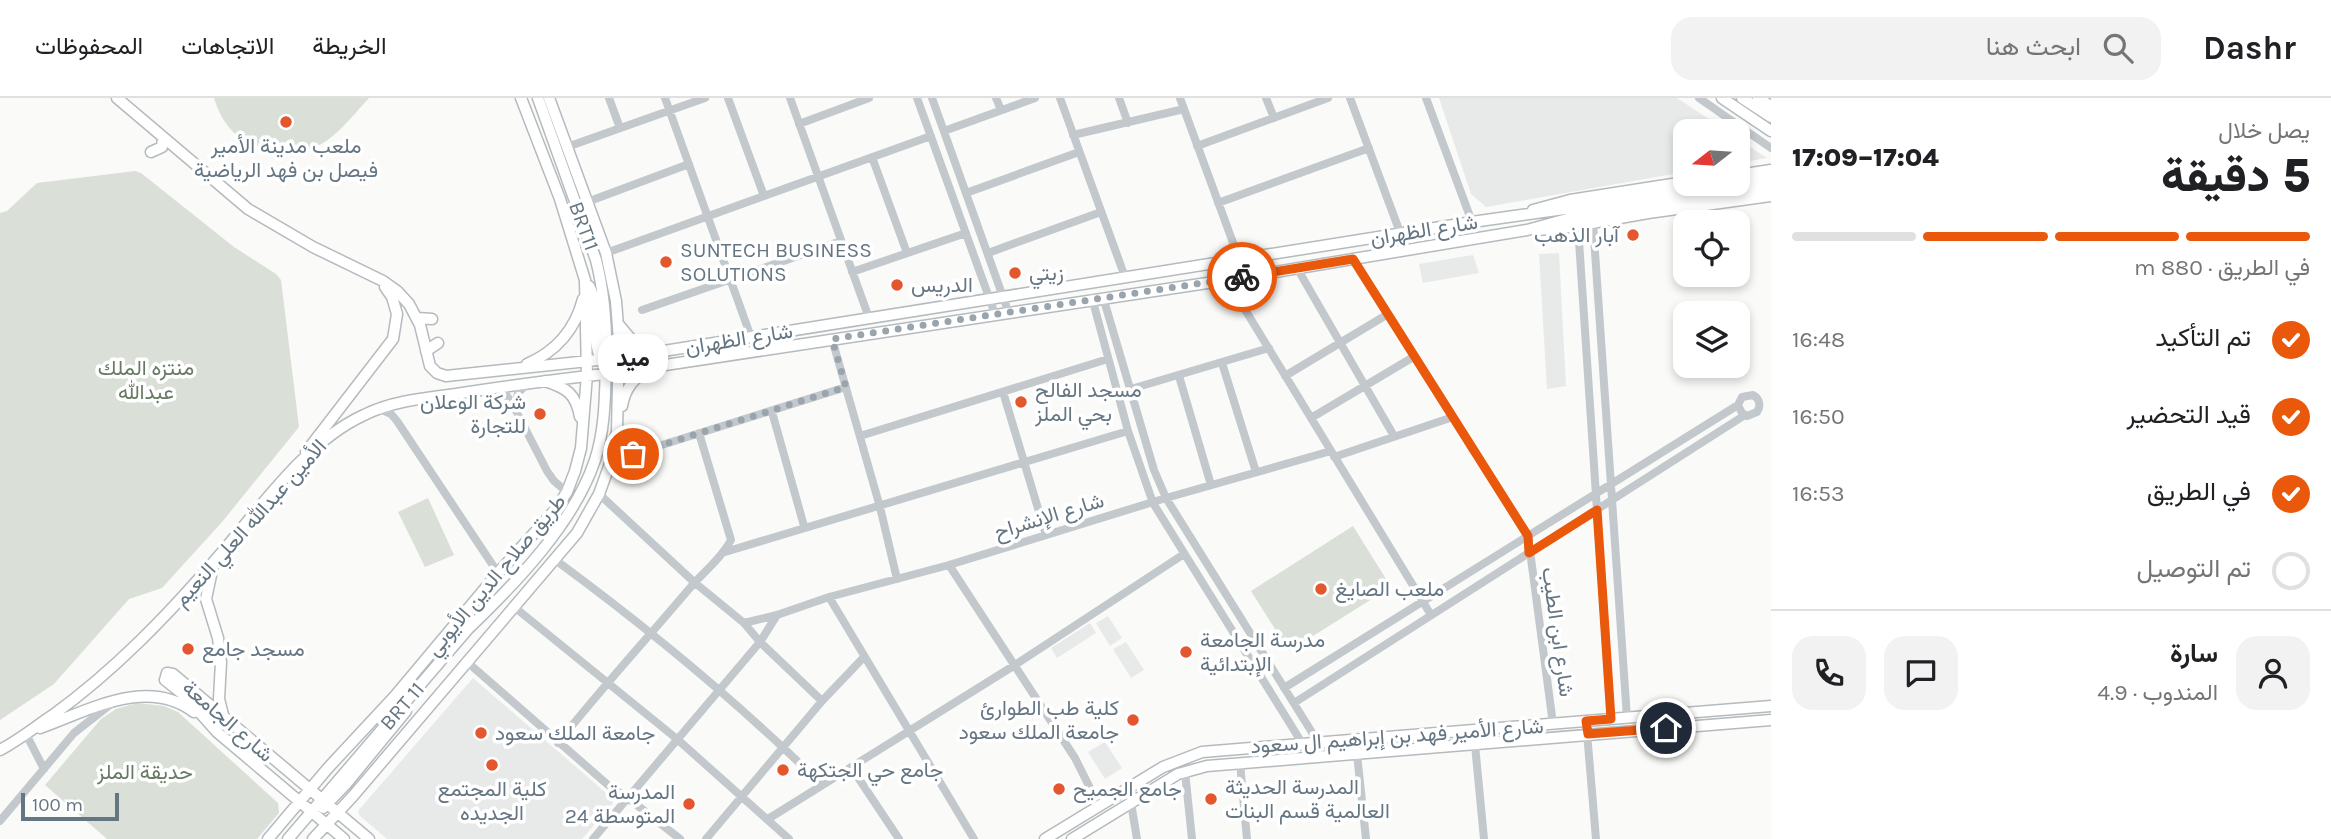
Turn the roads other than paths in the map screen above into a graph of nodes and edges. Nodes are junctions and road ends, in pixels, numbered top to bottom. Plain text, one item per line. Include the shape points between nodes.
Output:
1 (117, 98) edge
2 (521, 98) edge
3 (538, 98) edge
4 (549, 98) edge
5 (609, 98) edge
6 (665, 98) edge
7 (705, 98) edge
8 (728, 98) edge
9 (790, 98) edge
10 (869, 98) edge
11 (917, 98) edge
12 (932, 98) edge
13 (996, 98) edge
14 (1035, 98) edge
15 (1060, 98) edge
16 (1119, 98) edge
17 (1180, 98) edge
18 (1266, 98) edge
19 (1328, 98) edge
20 (1350, 98) edge
21 (1426, 98) edge
22 (1699, 98) edge
23 (1722, 98) edge
24 (1742, 98) edge
25 (1758, 98) edge
26 (1771, 107) edge
27 (1184, 109) junction
28 (1001, 110) junction
29 (670, 111) junction
30 (1771, 117) edge
31 (1274, 118) junction
32 (1128, 122) junction
33 (799, 124) junction
34 (620, 128) junction
35 (944, 131) junction
36 (1771, 131) edge
37 (1073, 135) junction
38 (931, 136) junction
39 (163, 137) junction
40 (1198, 146) junction
41 (567, 147) junction
42 (1369, 148) junction
43 (1771, 148) edge
44 (151, 152) dead end
45 (1079, 152) junction
46 (872, 157) junction
47 (689, 164) junction
48 (1771, 170) edge
49 (1750, 173) edge
50 (818, 177) junction
51 (1771, 180) edge
52 (1673, 185) edge
53 (1771, 188) edge
54 (966, 193) junction
55 (764, 196) junction
56 (1771, 196) edge
57 (587, 202) junction
58 (1218, 203) junction
59 (1101, 212) junction
60 (1523, 214) junction
61 (708, 216) junction
62 (1472, 222) junction
63 (1593, 223) junction
64 (1578, 226) junction
65 (1527, 230) junction
66 (966, 233) junction
67 (1401, 235) junction
68 (841, 241) junction
69 (606, 253) junction
70 (907, 253) junction
71 (988, 253) junction
72 (1239, 259) junction
73 (1353, 259) junction
74 (1297, 268) junction
75 (852, 272) junction
76 (1125, 277) junction
77 (376, 278) junction
78 (731, 279) junction
79 (1227, 279) junction
80 (586, 284) junction
81 (1003, 296) junction
82 (989, 298) junction
83 (1097, 298) junction
84 (642, 310) dead end
85 (1009, 311) junction
86 (995, 314) junction
87 (1388, 314) junction
88 (417, 318) junction
89 (869, 318) junction
90 (432, 319) dead end
91 (618, 323) junction
92 (751, 337) junction
93 (832, 339) junction
94 (438, 342) dead end
95 (1342, 342) junction
96 (1269, 348) junction
97 (426, 351) junction
98 (657, 352) junction
99 (1415, 356) junction
100 (620, 358) junction
101 (1108, 359) junction
102 (587, 360) junction
103 (1222, 363) junction
104 (605, 364) junction
105 (656, 366) junction
106 (517, 368) junction
107 (619, 372) junction
108 (587, 375) junction
109 (1179, 376) junction
110 (1285, 376) junction
111 (541, 380) junction
112 (528, 382) junction
113 (1365, 385) junction
114 (846, 387) junction
115 (494, 388) junction
116 (1131, 389) junction
117 (1003, 392) junction
118 (403, 402) junction
119 (1738, 405) junction
120 (514, 407) junction
121 (378, 408) junction
122 (772, 412) junction
123 (1745, 415) junction
124 (1453, 416) junction
125 (1311, 418) junction
126 (397, 421) junction
127 (617, 431) junction
128 (1128, 431) junction
129 (583, 432) junction
130 (699, 433) junction
131 (860, 436) junction
132 (1394, 436) junction
133 (1333, 454) junction
134 (611, 461) junction
135 (1023, 464) junction
136 (1256, 472) junction
137 (287, 477) junction
138 (1211, 485) junction
139 (1611, 485) junction
140 (567, 492) junction
141 (599, 494) junction
142 (1596, 494) junction
143 (1166, 498) junction
144 (1612, 500) junction
145 (1153, 503) junction
146 (880, 507) junction
147 (1597, 510) junction
148 (804, 526) junction
149 (1046, 535) junction
150 (1528, 536) junction
151 (725, 552) junction
152 (1529, 553) junction
153 (1184, 554) junction
154 (554, 559) junction
155 (215, 561) junction
156 (949, 565) junction
157 (498, 573) junction
158 (1461, 578) junction
159 (897, 579) junction
160 (694, 582) junction
161 (1470, 591) junction
162 (829, 597) junction
163 (1423, 601) junction
164 (513, 606) junction
165 (487, 611) joint
166 (777, 615) junction
167 (1432, 615) junction
168 (744, 623) junction
169 (651, 634) junction
170 (760, 642) junction
171 (864, 657) junction
172 (466, 661) junction
173 (1015, 665) junction
174 (608, 680) junction
175 (1284, 688) junction
176 (718, 690) junction
177 (118, 700) junction
178 (822, 701) junction
179 (1294, 703) junction
180 (1771, 706) edge
181 (225, 718) junction
182 (1627, 718) junction
183 (1611, 719) junction
184 (1771, 720) edge
185 (1586, 721) junction
186 (1553, 724) junction
187 (211, 726) junction
188 (908, 730) junction
189 (28, 733) junction
190 (1588, 734) junction
191 (677, 738) junction
192 (1318, 742) junction
193 (558, 743) junction
194 (1302, 743) junction
195 (1475, 745) junction
196 (784, 748) junction
197 (0, 750) edge
198 (1357, 754) junction
199 (1240, 763) junction
200 (851, 767) junction
201 (44, 769) junction
202 (1185, 772) junction
203 (822, 785) junction
204 (310, 791) junction
205 (628, 798) junction
206 (743, 798) junction
207 (324, 802) junction
208 (299, 803) junction
209 (1131, 803) junction
210 (1099, 806) junction
211 (337, 812) junction
212 (313, 813) junction
213 (768, 819) junction
214 (0, 821) edge
215 (327, 825) junction
216 (268, 839) edge
217 (288, 839) edge
218 (294, 839) edge
219 (313, 839) edge
220 (344, 839) edge
221 (369, 839) edge
222 (593, 839) edge
223 (680, 839) edge
224 (706, 839) edge
225 (789, 839) edge
226 (899, 839) edge
227 (974, 839) edge
228 (1045, 839) edge
229 (1072, 839) edge
230 (1137, 839) edge
231 (1192, 839) edge
232 (1247, 839) edge
233 (1366, 839) edge
234 (1484, 839) edge
235 (1596, 839) edge

1 - 39 main road
2 - 80 main road, طريق صلاح الدين الأيوبي
3 - 104 main road, BRT11 via 603,287
4 - 41 main road, طريق صلاح الدين الأيوبي
5 - 34 street
6 - 29 street
7 - 29 street
8 - 55 street
9 - 33 street
10 - 33 street
11 - 38 street
12 - 35 street
13 - 28 street
14 - 28 street
15 - 37 street
16 - 32 street
17 - 27 street
18 - 31 street
19 - 31 street
20 - 42 street
21 - 62 street
22 - 43 street
23 - 36 main road
24 - 30 main road
25 - 26 main road
27 - 32 street
27 - 40 street
28 - 35 street
29 - 34 street
29 - 47 street
31 - 40 street
32 - 37 street
33 - 50 street
34 - 41 street
35 - 54 street
37 - 45 street
38 - 46 street
38 - 66 street
39 - 44 main road via 162,147
39 - 77 main road via 248,209
40 - 58 street
41 - 57 main road, طريق صلاح الدين الأيوبي
42 - 58 street
42 - 67 street
45 - 54 street
45 - 59 street
46 - 50 street
46 - 70 street
47 - 57 street
47 - 61 street
48 - 49 main road
50 - 55 street
50 - 68 street
51 - 60 main road
52 - 60 main road via 1558,202
53 - 65 main road via 1578,216
54 - 71 street
55 - 61 street
56 - 63 main road
57 - 69 main road, طريق صلاح الدين الأيوبي
58 - 72 street
59 - 71 street
59 - 76 street
60 - 62 main road, شارع الظهران
61 - 69 street
61 - 78 street
62 - 67 main road, شارع الظهران
63 - 64 main road
63 - 139 street
64 - 65 main road
64 - 142 street
65 - 73 main road, شارع الظهران
66 - 70 street
66 - 82 street
67 - 72 main road, شارع الظهران
68 - 75 street
68 - 78 street
69 - 91 main road, طريق صلاح الدين الأيوبي
70 - 75 street
71 - 81 street
72 - 76 main road, شارع الظهران
73 - 74 main road, شارع الظهران
73 - 87 street, شارع ابن الطيب
74 - 79 main road, شارع الظهران
74 - 95 street
75 - 89 street
76 - 81 main road, شارع الظهران
77 - 88 main road via 397,291
77 - 137 main road via 395,305 393,339
78 - 84 street
78 - 92 street
79 - 83 main road, شارع الظهران
79 - 96 street
80 - 102 main road, طريق صلاح الدين الأيوبي
80 - 104 main road via 595,302 597,348
80 - 106 main road via 579,313 565,338 543,356
81 - 82 main road, شارع الظهران
81 - 85 street
82 - 86 street
82 - 89 main road, شارع الظهران
83 - 85 main road, شارع الظهران
83 - 101 street
83 - 116 street
85 - 86 main road, شارع الظهران
86 - 93 main road, شارع الظهران
87 - 95 street
87 - 99 street, شارع ابن الطيب
88 - 90 main road
88 - 97 main road
89 - 92 main road, شارع الظهران
91 - 98 main road via 634,343
91 - 100 main road, طريق صلاح الدين الأيوبي
92 - 98 main road, شارع الظهران
93 - 105 main road, شارع الظهران
93 - 114 street
94 - 97 main road
95 - 110 street
95 - 113 street
96 - 103 street
96 - 110 street
97 - 106 main road via 430,366 446,376
98 - 100 main road, شارع الظهران
99 - 113 street
99 - 124 street, شارع ابن الطيب
100 - 104 main road, شارع الظهران
100 - 107 main road, طريق صلاح الدين الأيوبي
101 - 117 street
101 - 128 street
102 - 104 main road
102 - 106 main road
102 - 108 main road, طريق صلاح الدين الأيوبي
103 - 109 street
103 - 136 street
104 - 107 main road, شارع الظهران
104 - 108 main road, الأمين عبدالله العلي النعيم
104 - 165 main road, BRT11 via 599,442 579,497
105 - 107 main road, شارع الظهران
105 - 127 main road via 640,374 626,391
107 - 127 main road, طريق صلاح الدين الأيوبي
108 - 111 main road, الأمين عبدالله العلي النعيم
108 - 129 main road, طريق صلاح الدين الأيوبي
109 - 116 street
109 - 138 street
110 - 125 street
111 - 112 main road, الأمين عبدالله العلي النعيم
111 - 129 main road via 571,392
112 - 115 main road, الأمين عبدالله العلي النعيم
112 - 120 street
113 - 125 street
113 - 132 street
114 - 122 street
114 - 131 street
115 - 118 main road, الأمين عبدالله العلي النعيم
115 - 120 street
116 - 143 street
117 - 131 street
117 - 135 street
118 - 121 main road, الأمين عبدالله العلي النعيم
118 - 126 street
119 - 123 street
119 - 123 street via 1746,395 1758,399 1757,412
119 - 139 street
120 - 140 street via 547,471
121 - 126 street
121 - 137 main road, الأمين عبدالله العلي النعيم via 331,435
122 - 130 street
122 - 148 street
123 - 144 street
124 - 132 street, شارع الإنشراح
124 - 150 street, شارع ابن الطيب
125 - 133 street
126 - 157 street
127 - 134 main road, طريق صلاح الدين الأيوبي
128 - 135 street
128 - 145 street
129 - 140 main road, طريق صلاح الدين الأيوبي
130 - 134 street
130 - 151 street via 731,540
131 - 146 street
132 - 133 street, شارع الإنشراح
133 - 136 street, شارع الإنشراح
133 - 163 street
134 - 141 main road, طريق صلاح الدين الأيوبي
135 - 146 street
135 - 149 street
136 - 138 street, شارع الإنشراح
137 - 155 main road, الأمين عبدالله العلي النعيم
138 - 143 street, شارع الإنشراح
139 - 142 street
139 - 144 street
140 - 157 main road, طريق صلاح الدين الأيوبي
141 - 154 main road, طريق صلاح الدين الأيوبي via 577,533
141 - 160 street
142 - 147 street
142 - 150 street
143 - 145 street, شارع الإنشراح
143 - 175 street
144 - 147 street
144 - 182 street
145 - 149 street, شارع الإنشراح
145 - 153 street
146 - 148 street
146 - 159 street
147 - 152 street
147 - 183 street
148 - 151 street
149 - 156 street, شارع الإنشراح
150 - 152 street, شارع ابن الطيب
150 - 158 street
151 - 160 street
152 - 161 street
152 - 186 street, شارع ابن الطيب
153 - 173 street
153 - 194 street
154 - 164 main road, طريق صلاح الدين الأيوبي
154 - 169 street
155 - 181 main road via 206,599 218,638 219,699
155 - 189 main road, الأمين عبدالله العلي النعيم via 122,659
156 - 159 street, شارع الإنشراح
156 - 173 street
157 - 204 main road, طريق صلاح الدين الأيوبي
158 - 161 street
158 - 163 street
159 - 162 street, شارع الإنشراح
160 - 168 street
160 - 169 street
161 - 167 street
162 - 166 street, شارع الإنشراح
162 - 171 street
163 - 167 street
163 - 175 street
164 - 172 main road, طريق صلاح الدين الأيوبي
164 - 174 street
165 - 207 main road, BRT 11 via 387,737
166 - 168 street, شارع الإنشراح
166 - 170 street
167 - 179 street
168 - 170 street
169 - 174 street
169 - 176 street
170 - 176 street
170 - 178 street
171 - 178 street
171 - 188 street
172 - 193 street
172 - 211 main road, طريق صلاح الدين الأيوبي
173 - 188 street
173 - 210 street via 1075,758
174 - 191 street
174 - 193 street
175 - 179 street
176 - 191 street
176 - 196 street
177 - 187 main road via 139,696 171,700
177 - 189 main road
177 - 201 street via 80,727
178 - 196 street
179 - 192 street
180 - 182 main road, شارع الأمير فهد بن إبراهيم ال سعود
181 - 187 main road, شارع الجامعة via 167,673 165,680
181 - 204 main road, شارع الجامعة
182 - 183 main road, شارع الأمير فهد بن إبراهيم ال سعود
183 - 185 main road, شارع الأمير فهد بن إبراهيم ال سعود
184 - 190 main road, شارع الأمير فهد بن إبراهيم ال سعود
185 - 186 main road, شارع الأمير فهد بن إبراهيم ال سعود
185 - 190 street
186 - 192 main road, شارع الأمير فهد بن إبراهيم ال سعود
187 - 208 main road, شارع الجامعة
188 - 200 street
188 - 227 street
189 - 197 main road, الأمين عبدالله العلي النعيم
189 - 201 street
190 - 195 main road, شارع الأمير فهد بن إبراهيم ال سعود
190 - 235 street
191 - 205 street
191 - 206 street
192 - 194 main road, شارع الأمير فهد بن إبراهيم ال سعود
193 - 205 street
194 - 210 main road, شارع الأمير فهد بن إبراهيم ال سعود via 1193,754 1163,766
195 - 198 main road, شارع الأمير فهد بن إبراهيم ال سعود
195 - 234 street
196 - 203 street
196 - 206 street
198 - 199 main road, شارع الأمير فهد بن إبراهيم ال سعود
198 - 233 street
199 - 202 main road, شارع الأمير فهد بن إبراهيم ال سعود
199 - 232 street
200 - 203 street
200 - 226 street
201 - 214 street
202 - 209 main road, شارع الأمير فهد بن إبراهيم ال سعود
202 - 231 street
203 - 213 street
204 - 207 main road, شارع الجامعة
204 - 208 main road, طريق صلاح الدين الأيوبي
205 - 222 street
205 - 223 street
206 - 213 street
206 - 224 street
207 - 211 main road, شارع الجامعة
207 - 212 main road, BRT 11
208 - 212 main road, شارع الجامعة
208 - 216 main road, طريق صلاح الدين الأيوبي
209 - 229 main road, شارع الأمير فهد بن إبراهيم ال سعود
209 - 230 street
210 - 228 main road, شارع الأمير فهد بن إبراهيم ال سعود
211 - 215 main road, طريق صلاح الدين الأيوبي
211 - 221 main road, شارع الجامعة
212 - 215 main road
212 - 217 main road, BRT 11
212 - 218 main road, BRT 11
213 - 225 street
215 - 219 main road, طريق صلاح الدين الأيوبي
215 - 220 main road

